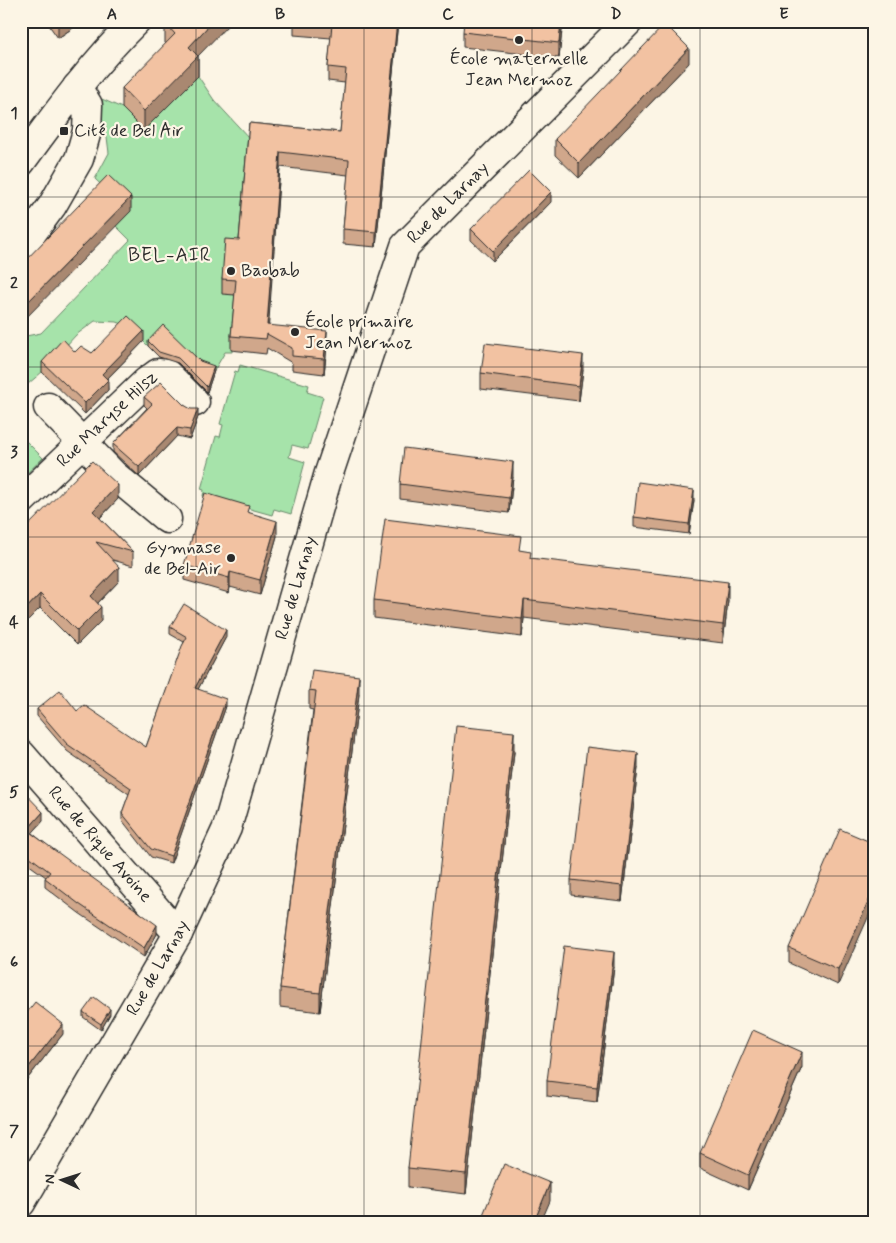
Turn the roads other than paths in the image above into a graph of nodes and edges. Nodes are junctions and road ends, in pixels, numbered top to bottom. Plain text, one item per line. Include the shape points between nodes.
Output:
1 (136, 21) edge
2 (629, 21) edge
3 (77, 87) junction
4 (21, 162) edge
5 (21, 248) edge
6 (194, 402) dead end
7 (48, 407) dead end
8 (82, 442) junction
9 (21, 502) edge
10 (167, 519) dead end
11 (21, 754) edge
12 (178, 934) junction
13 (21, 1203) edge

1 - 3 street via 110,46
2 - 12 street, Rue de Larnay via 405,246 328,476 227,828
3 - 4 street
3 - 5 street via 88,105 86,131 78,159 52,206
6 - 8 street, Rue Maryse Hilsz via 168,374 158,373
7 - 8 street
8 - 9 street, Rue Maryse Hilsz
8 - 10 street via 114,475
11 - 12 street, Rue de Rique Avoine
12 - 13 street, Rue de Larnay

